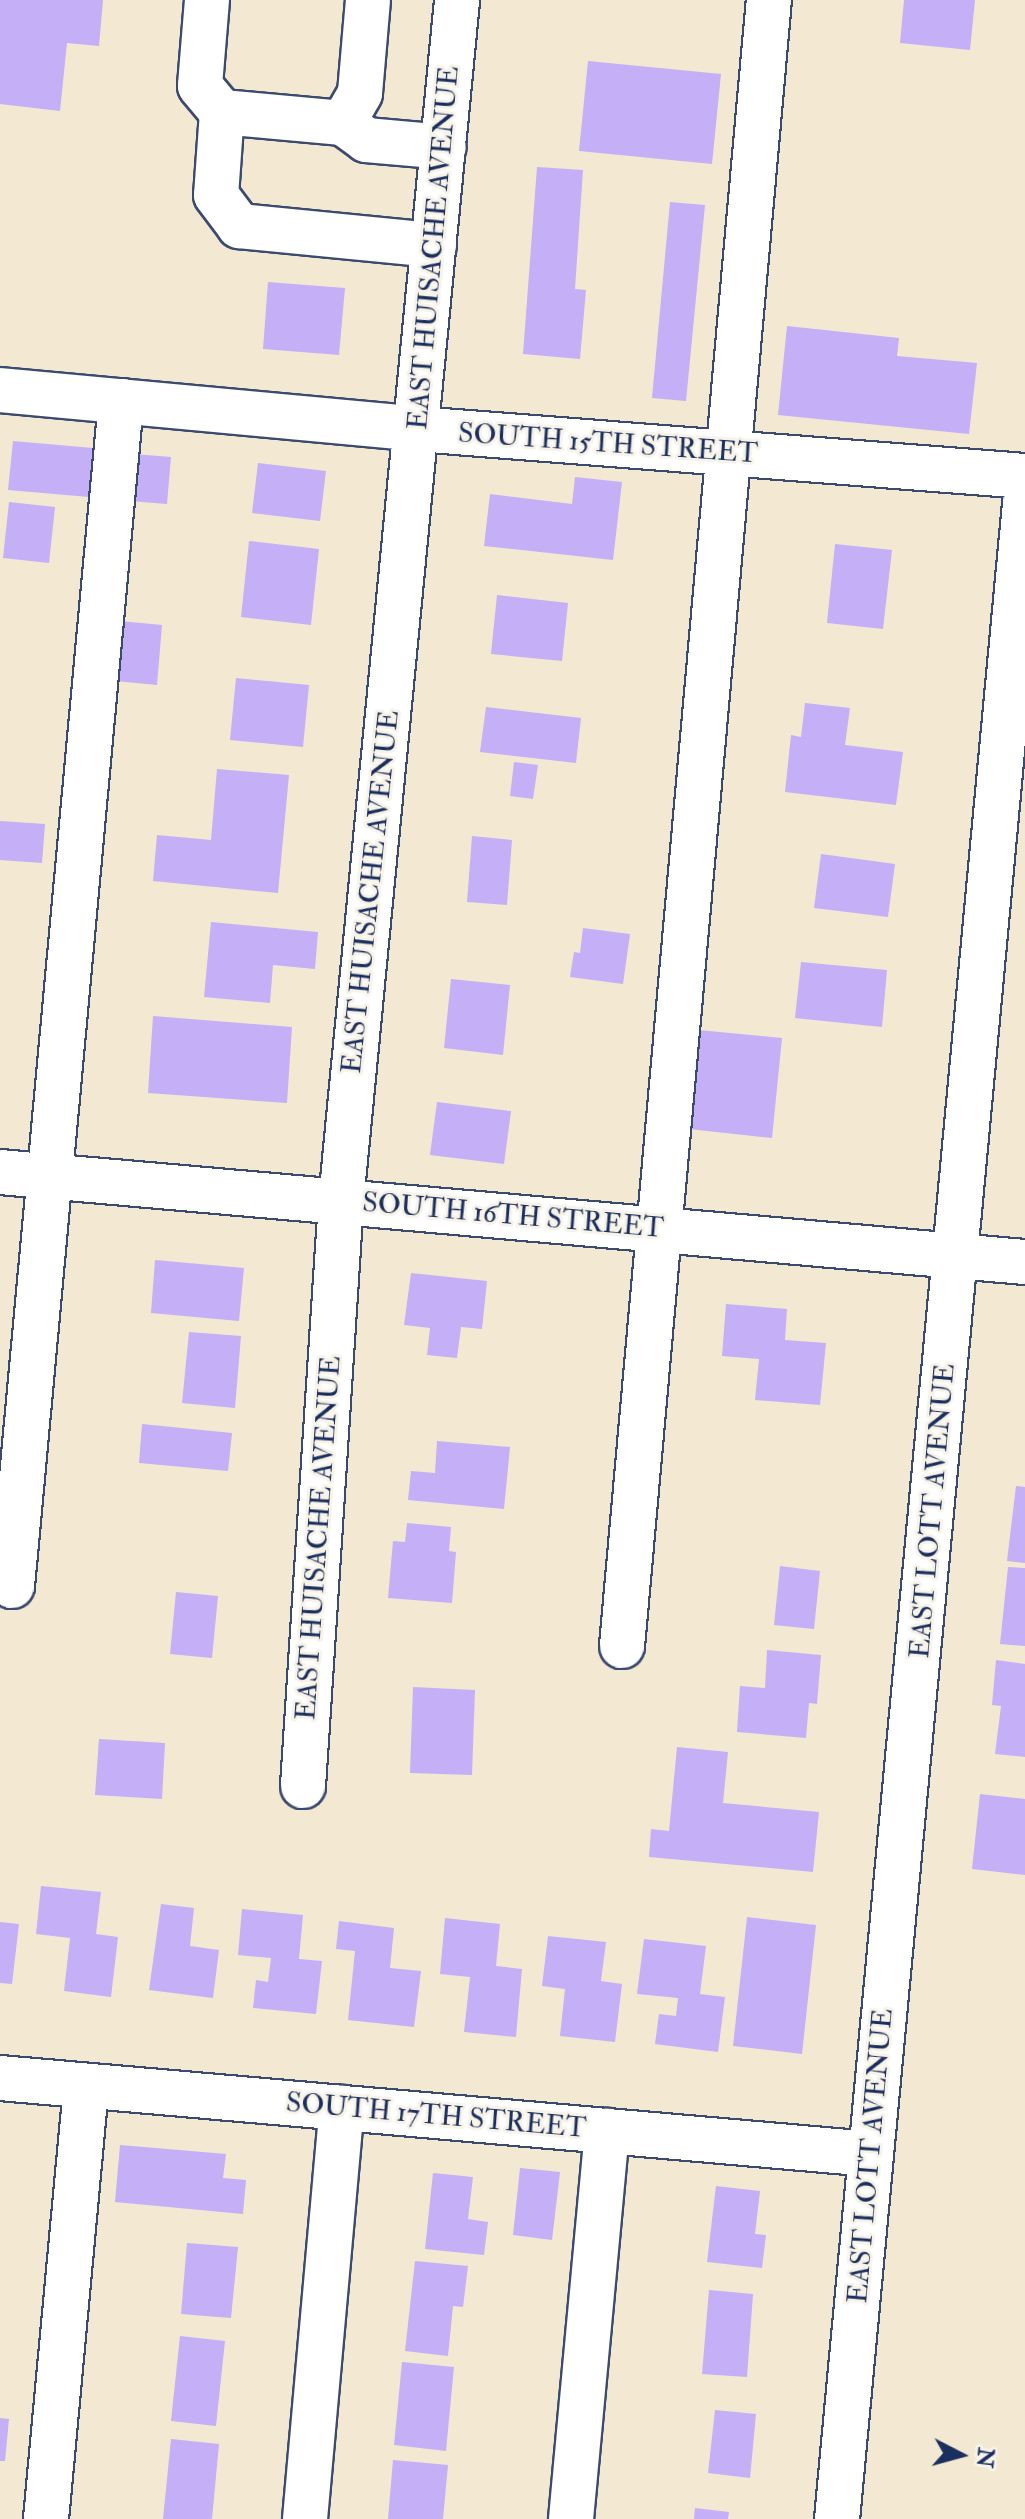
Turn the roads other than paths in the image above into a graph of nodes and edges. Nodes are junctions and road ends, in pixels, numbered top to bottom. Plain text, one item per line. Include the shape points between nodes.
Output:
1 (207, 0) edge
2 (338, 0) edge
3 (368, 0) edge
4 (457, 0) edge
5 (769, 0) edge
6 (362, 70) junction
7 (222, 112) junction
8 (343, 123) junction
9 (444, 147) junction
10 (434, 245) junction
11 (0, 390) edge
12 (121, 401) junction
13 (417, 429) junction
14 (728, 453) junction
15 (1025, 476) edge
16 (1025, 503) edge
17 (0, 1172) edge
18 (50, 1176) junction
19 (341, 1201) junction
20 (657, 1229) junction
21 (957, 1255) junction
22 (1025, 1262) edge
23 (12, 1586) dead end
24 (622, 1646) dead end
25 (303, 1786) dead end
26 (0, 2078) edge
27 (86, 2086) junction
28 (342, 2108) junction
29 (607, 2131) junction
30 (871, 2154) junction
31 (46, 2519) edge
32 (305, 2519) edge
33 (571, 2519) edge
34 (837, 2519) edge

1 - 7 street via 200,86
2 - 6 street via 335,35
3 - 6 street
4 - 9 street, EAST HUISACHE AVENUE
5 - 14 street
6 - 8 street via 360,93
7 - 8 street
7 - 10 street via 216,195 239,226
8 - 9 street via 366,140
9 - 10 street, EAST HUISACHE AVENUE
10 - 13 street, EAST HUISACHE AVENUE
11 - 12 street, SOUTH 15TH STREET
12 - 13 street, SOUTH 15TH STREET
12 - 18 street
13 - 14 street, SOUTH 15TH STREET
13 - 19 street, EAST HUISACHE AVENUE
14 - 15 street, SOUTH 15TH STREET
14 - 20 street
16 - 21 street, EAST LOTT AVENUE
17 - 18 street, SOUTH 16TH STREET
18 - 19 street, SOUTH 16TH STREET
18 - 23 street
19 - 20 street, SOUTH 16TH STREET
19 - 25 street, EAST HUISACHE AVENUE
20 - 21 street, SOUTH 16TH STREET
20 - 24 street
21 - 22 street, SOUTH 16TH STREET
21 - 30 street, EAST LOTT AVENUE
26 - 27 street, SOUTH 17TH STREET
27 - 28 street, SOUTH 17TH STREET
27 - 31 street
28 - 29 street, SOUTH 17TH STREET
28 - 32 street
29 - 30 street, SOUTH 17TH STREET
29 - 33 street
30 - 34 street, EAST LOTT AVENUE

